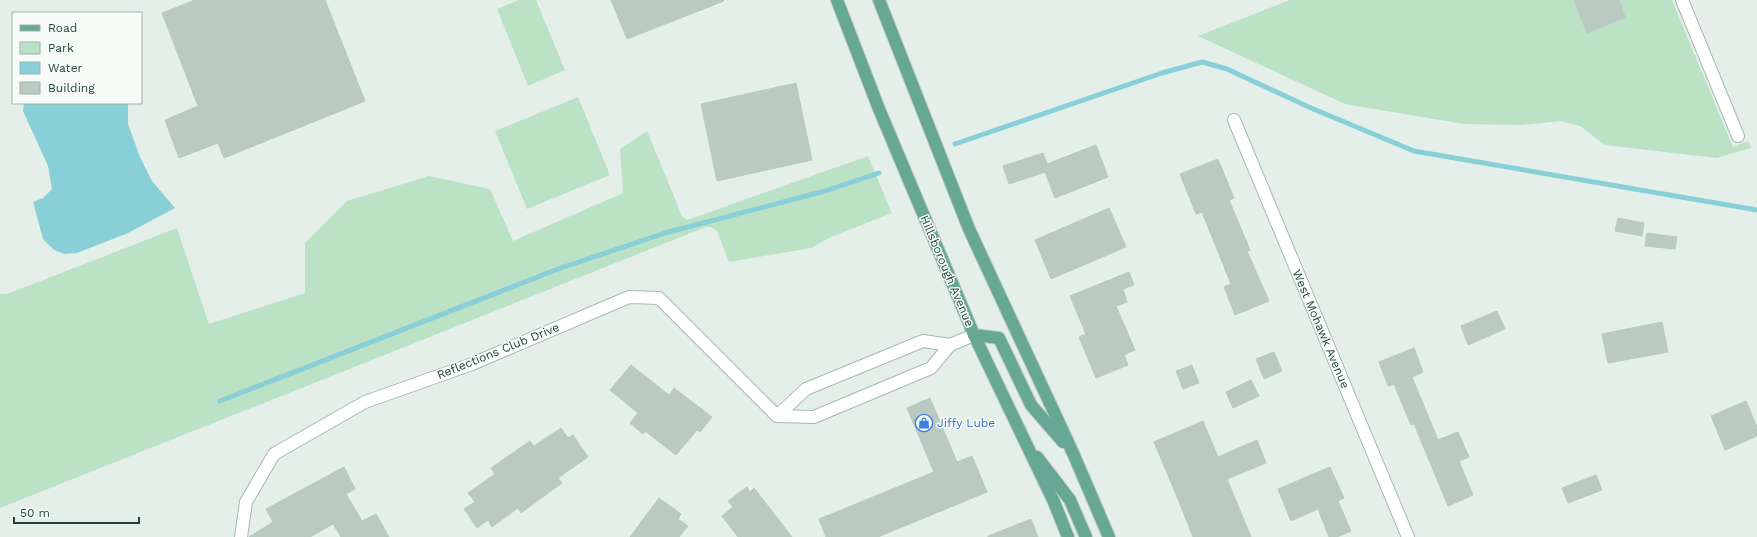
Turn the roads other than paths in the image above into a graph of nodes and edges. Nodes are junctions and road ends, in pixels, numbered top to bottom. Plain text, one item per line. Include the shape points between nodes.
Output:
1 (837, 0) edge
2 (879, 0) edge
3 (1682, 0) edge
4 (1234, 120) dead end
5 (1738, 136) dead end
6 (974, 335) junction
7 (950, 345) junction
8 (777, 416) junction
9 (1023, 439) junction
10 (1073, 453) junction
11 (241, 537) edge
12 (1068, 537) edge
13 (1086, 537) edge
14 (1109, 537) edge
15 (1408, 537) edge

1 - 6 main road, Hillsborough Avenue via 879,109
2 - 10 main road via 969,230
3 - 5 street
4 - 15 street, West Mohawk Avenue
6 - 7 street
6 - 9 main road, Hillsborough Avenue
6 - 10 main road via 999,338 1031,405
7 - 8 street via 923,341 806,389
7 - 8 street via 932,368 814,417
8 - 11 street, Reflections Club Drive via 659,298 629,297 472,364 365,402 274,454 246,502
9 - 12 main road, Hillsborough Avenue
9 - 13 main road via 1070,500
10 - 14 main road

